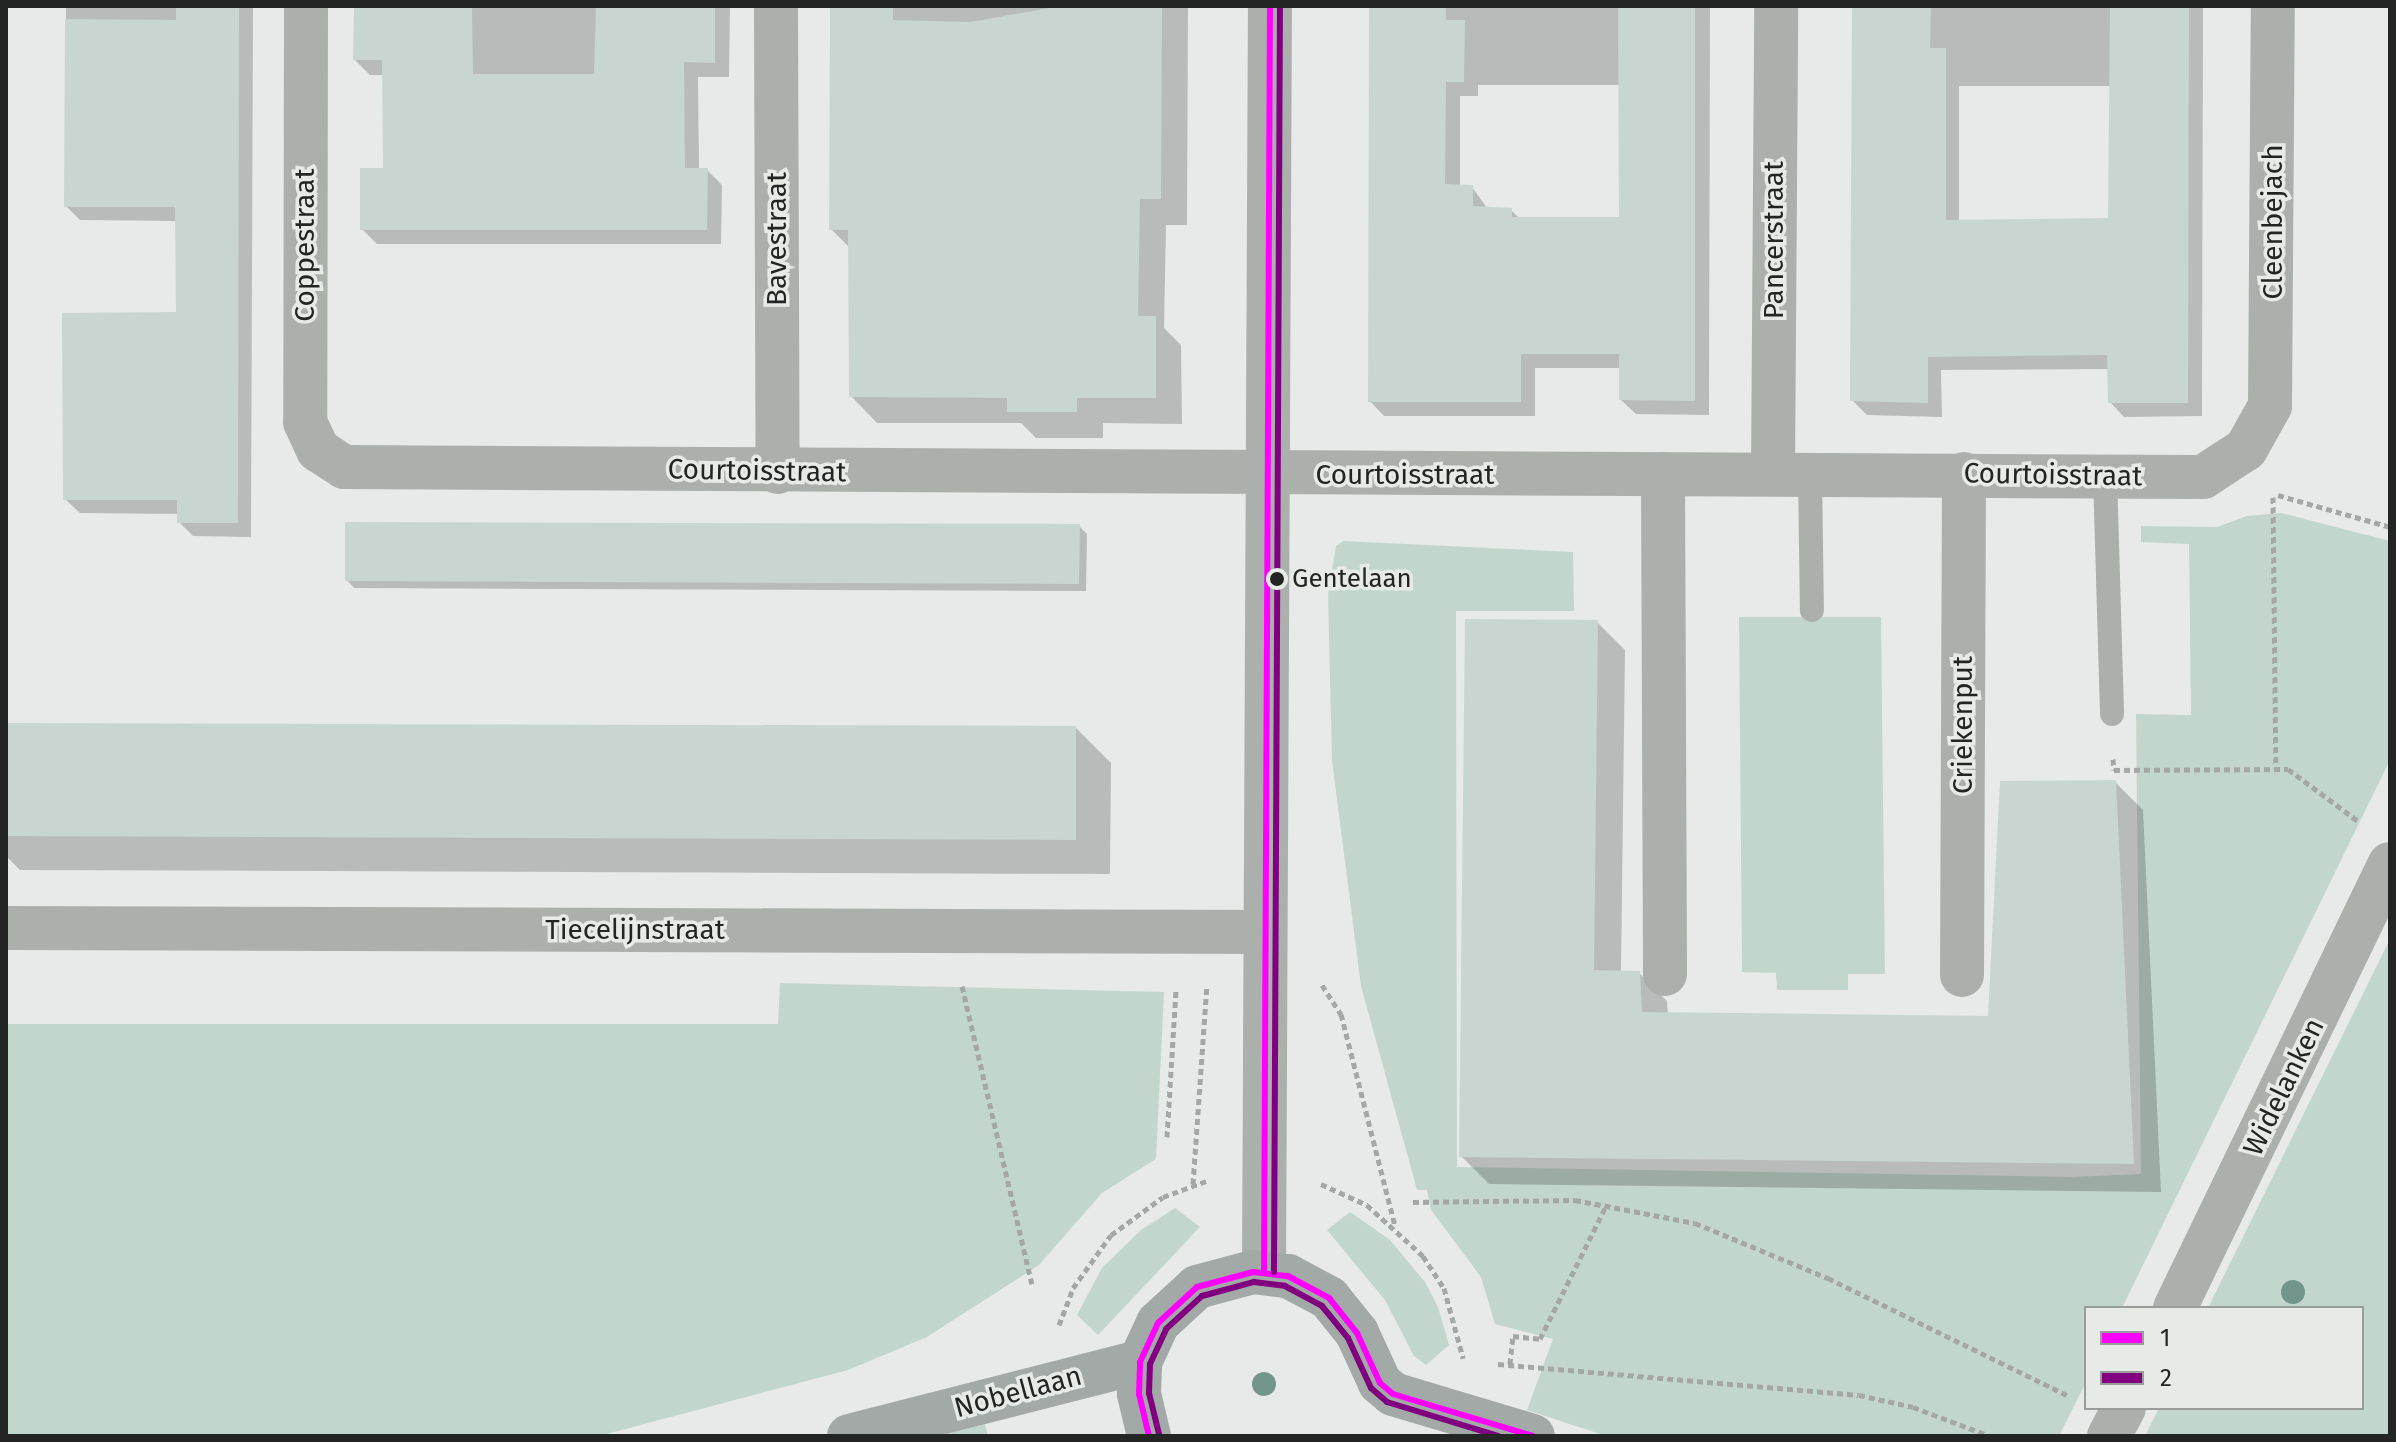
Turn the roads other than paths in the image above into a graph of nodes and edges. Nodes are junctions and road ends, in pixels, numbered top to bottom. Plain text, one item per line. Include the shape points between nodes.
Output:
1 (306, 6) edge
2 (776, 6) edge
3 (1270, 6) edge
4 (1776, 6) edge
5 (2273, 6) edge
6 (2248, 446) joint
7 (344, 467) joint
8 (778, 472) junction
9 (1663, 474) junction
10 (1792, 474) junction
11 (1964, 474) junction
12 (1265, 475) junction
13 (2105, 476) junction
14 (1812, 610) dead end
15 (2112, 714) road end
16 (2390, 864) edge
17 (6, 928) edge
18 (1264, 932) junction
19 (1665, 974) dead end
20 (1962, 975) dead end
21 (1264, 1272) junction
22 (2176, 1306) edge
23 (1140, 1362) junction
24 (2123, 1410) edge
25 (849, 1436) edge
26 (1149, 1436) edge
27 (1533, 1436) edge
28 (2109, 1436) edge

1 - 7 street, Coppestraat via 305,422 318,450
2 - 8 street, Bavestraat
3 - 12 street
4 - 10 street, Pancerstraat
5 - 6 street, Cleenbejach via 2274,377
6 - 13 street, Courtoisstraat via 2203,477
7 - 8 street, Courtoisstraat
8 - 12 street, Courtoisstraat
9 - 10 street, Courtoisstraat
9 - 12 street, Courtoisstraat
9 - 19 street
10 - 11 street, Courtoisstraat
10 - 14 lane
11 - 13 street, Courtoisstraat
11 - 20 street, Criekenput
12 - 18 street
13 - 15 lane
16 - 22 street, Widelanken
17 - 18 street, Tiecelijnstraat
18 - 21 street
21 - 23 main road via 1214,1279 1182,1297 1158,1323
21 - 27 main road via 1288,1276 1329,1298 1357,1333 1380,1383 1393,1394
23 - 25 main road, Nobellaan
23 - 26 main road via 1139,1394
24 - 28 street

